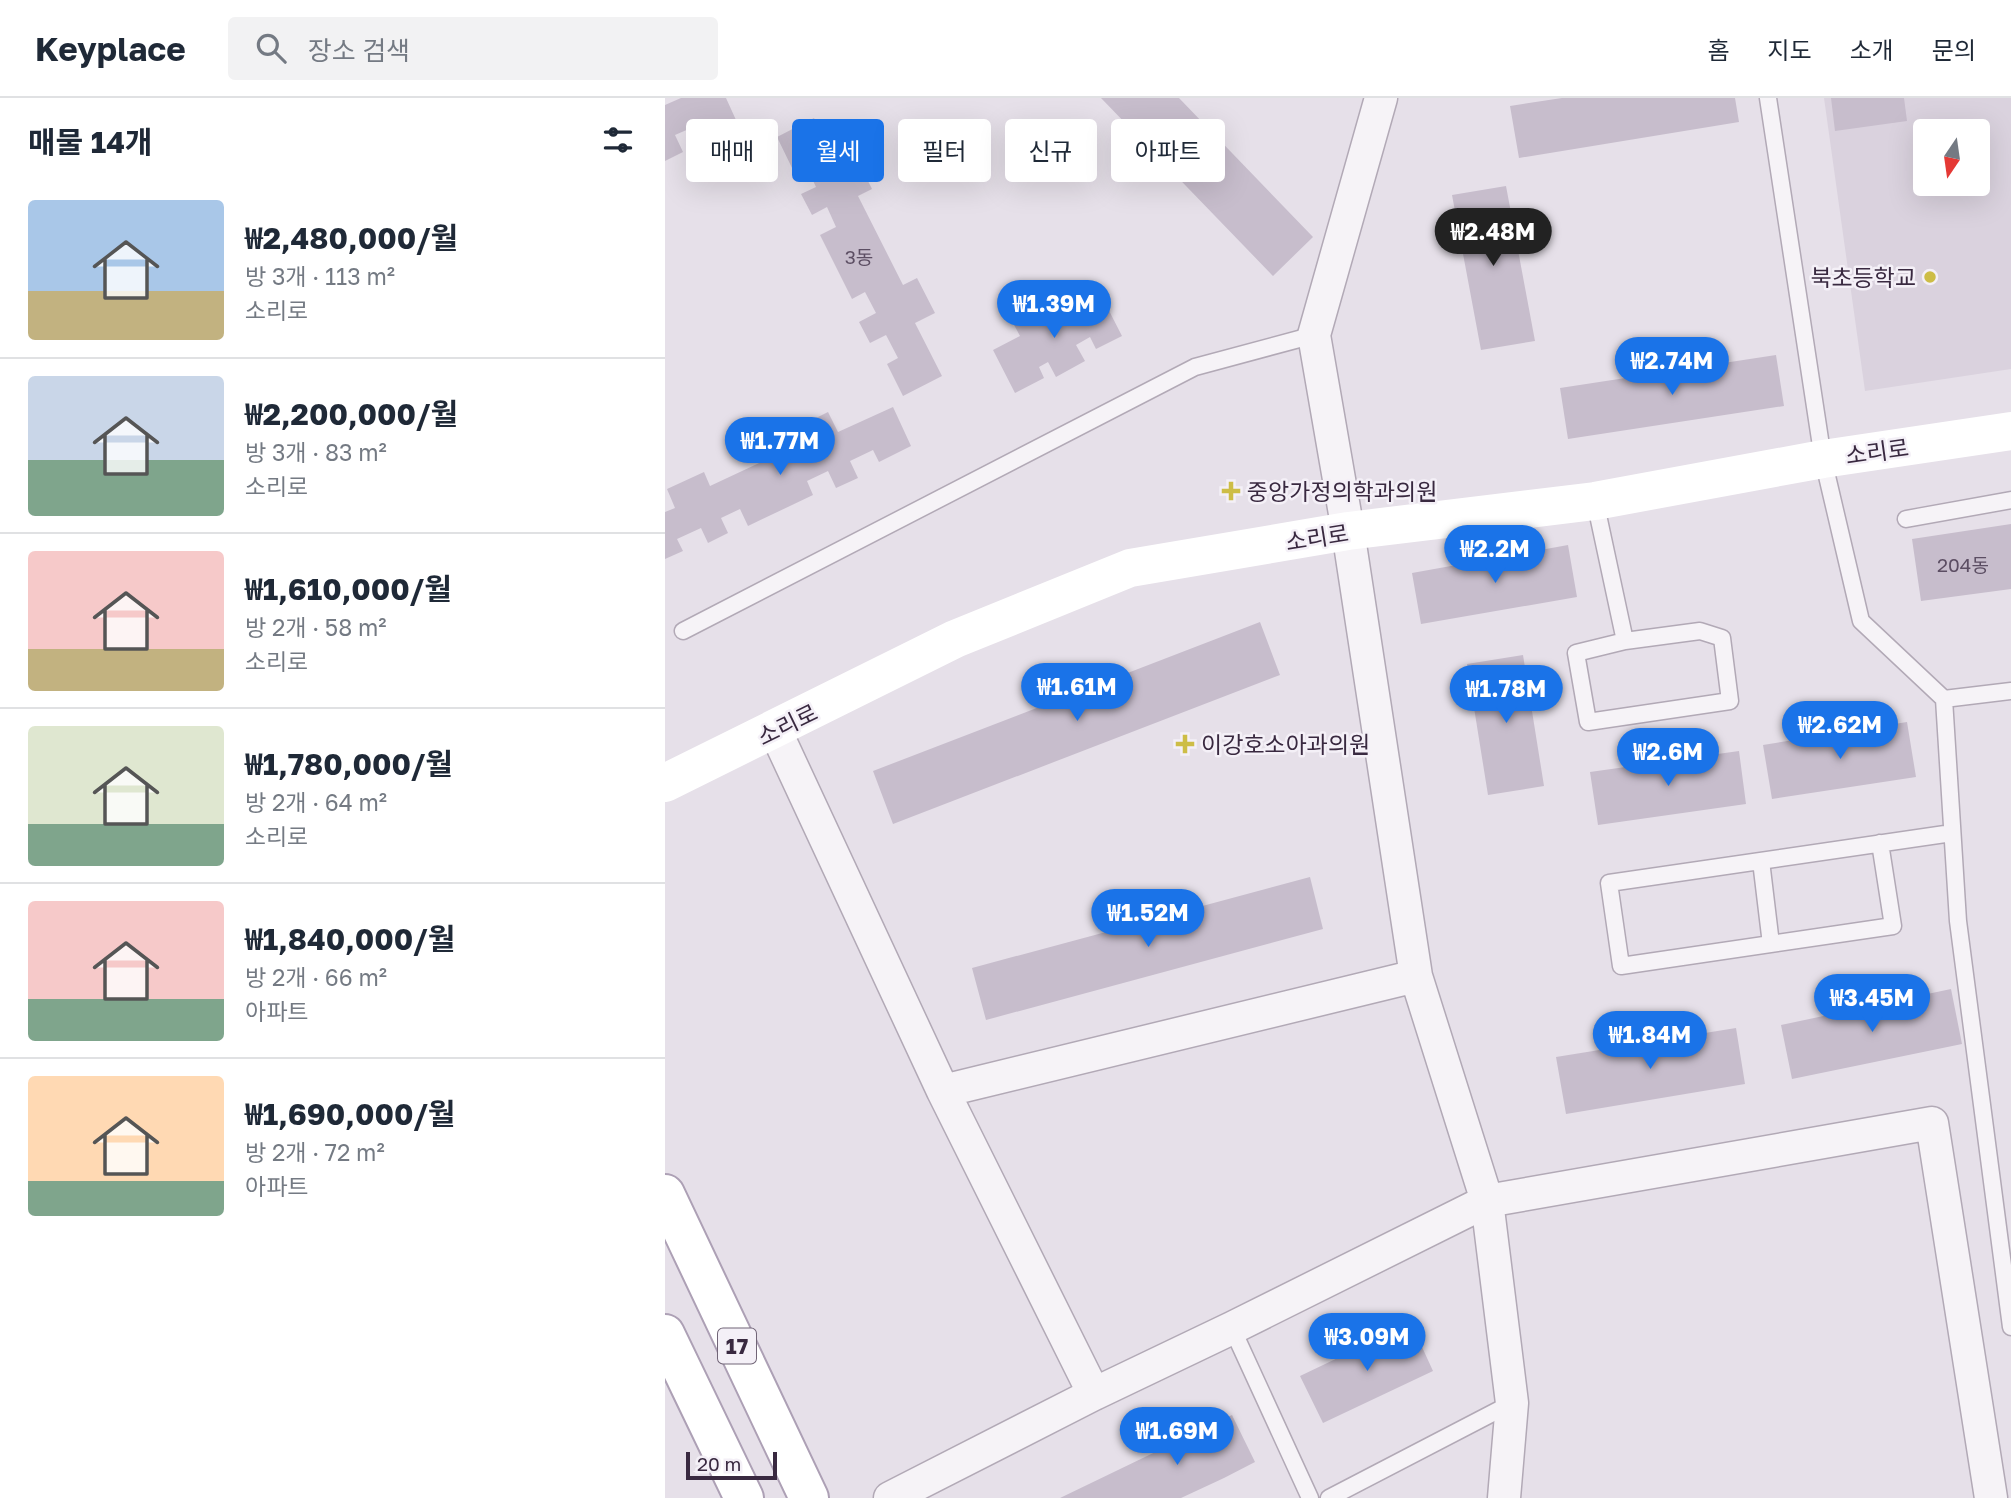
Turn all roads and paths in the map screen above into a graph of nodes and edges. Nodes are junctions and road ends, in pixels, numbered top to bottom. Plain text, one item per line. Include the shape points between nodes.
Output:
1 (1381, 98) edge
2 (1768, 98) edge
3 (1314, 335) junction
4 (2011, 431) edge
5 (1823, 458) junction
6 (2011, 500) edge
7 (1595, 501) junction
8 (1906, 519) dead end
9 (1348, 531) junction
10 (683, 631) dead end
11 (1625, 641) junction
12 (2011, 691) edge
13 (1944, 699) junction
14 (775, 730) junction
15 (665, 783) edge
16 (1952, 833) junction
17 (1880, 843) junction
18 (1761, 861) junction
19 (1772, 944) junction
20 (1416, 976) junction
21 (943, 1091) junction
22 (665, 1194) edge
23 (1487, 1201) junction
24 (2011, 1327) edge
25 (1232, 1328) junction
26 (665, 1334) edge
27 (1094, 1394) junction
28 (1512, 1403) junction
29 (744, 1498) edge
30 (809, 1498) edge
31 (890, 1498) edge
32 (1311, 1498) edge
33 (1329, 1498) edge
34 (1504, 1498) edge
35 (1991, 1498) edge

1 - 3 street
2 - 5 lane
3 - 9 street
3 - 10 lane via 1195,367
4 - 5 street, 소리로
5 - 7 street, 소리로
5 - 13 lane via 1861,621
6 - 8 lane
7 - 9 street, 소리로
7 - 11 lane
9 - 14 street, 소리로 via 1130,568 955,639
9 - 20 street
11 - 11 lane via 1576,653 1588,722 1730,701 1721,638 1700,631
12 - 13 lane
13 - 16 lane
14 - 15 street, 소리로
14 - 21 street
16 - 17 lane
16 - 24 lane via 1958,921
17 - 18 lane
17 - 19 lane via 1893,926
18 - 19 lane
18 - 19 lane via 1609,883 1621,966
20 - 21 street
20 - 23 street
21 - 27 street
22 - 30 street, 17
23 - 25 street
23 - 28 street
23 - 35 street via 1932,1123
25 - 27 street
25 - 32 lane
26 - 29 street
27 - 31 street
28 - 33 lane
28 - 34 street

